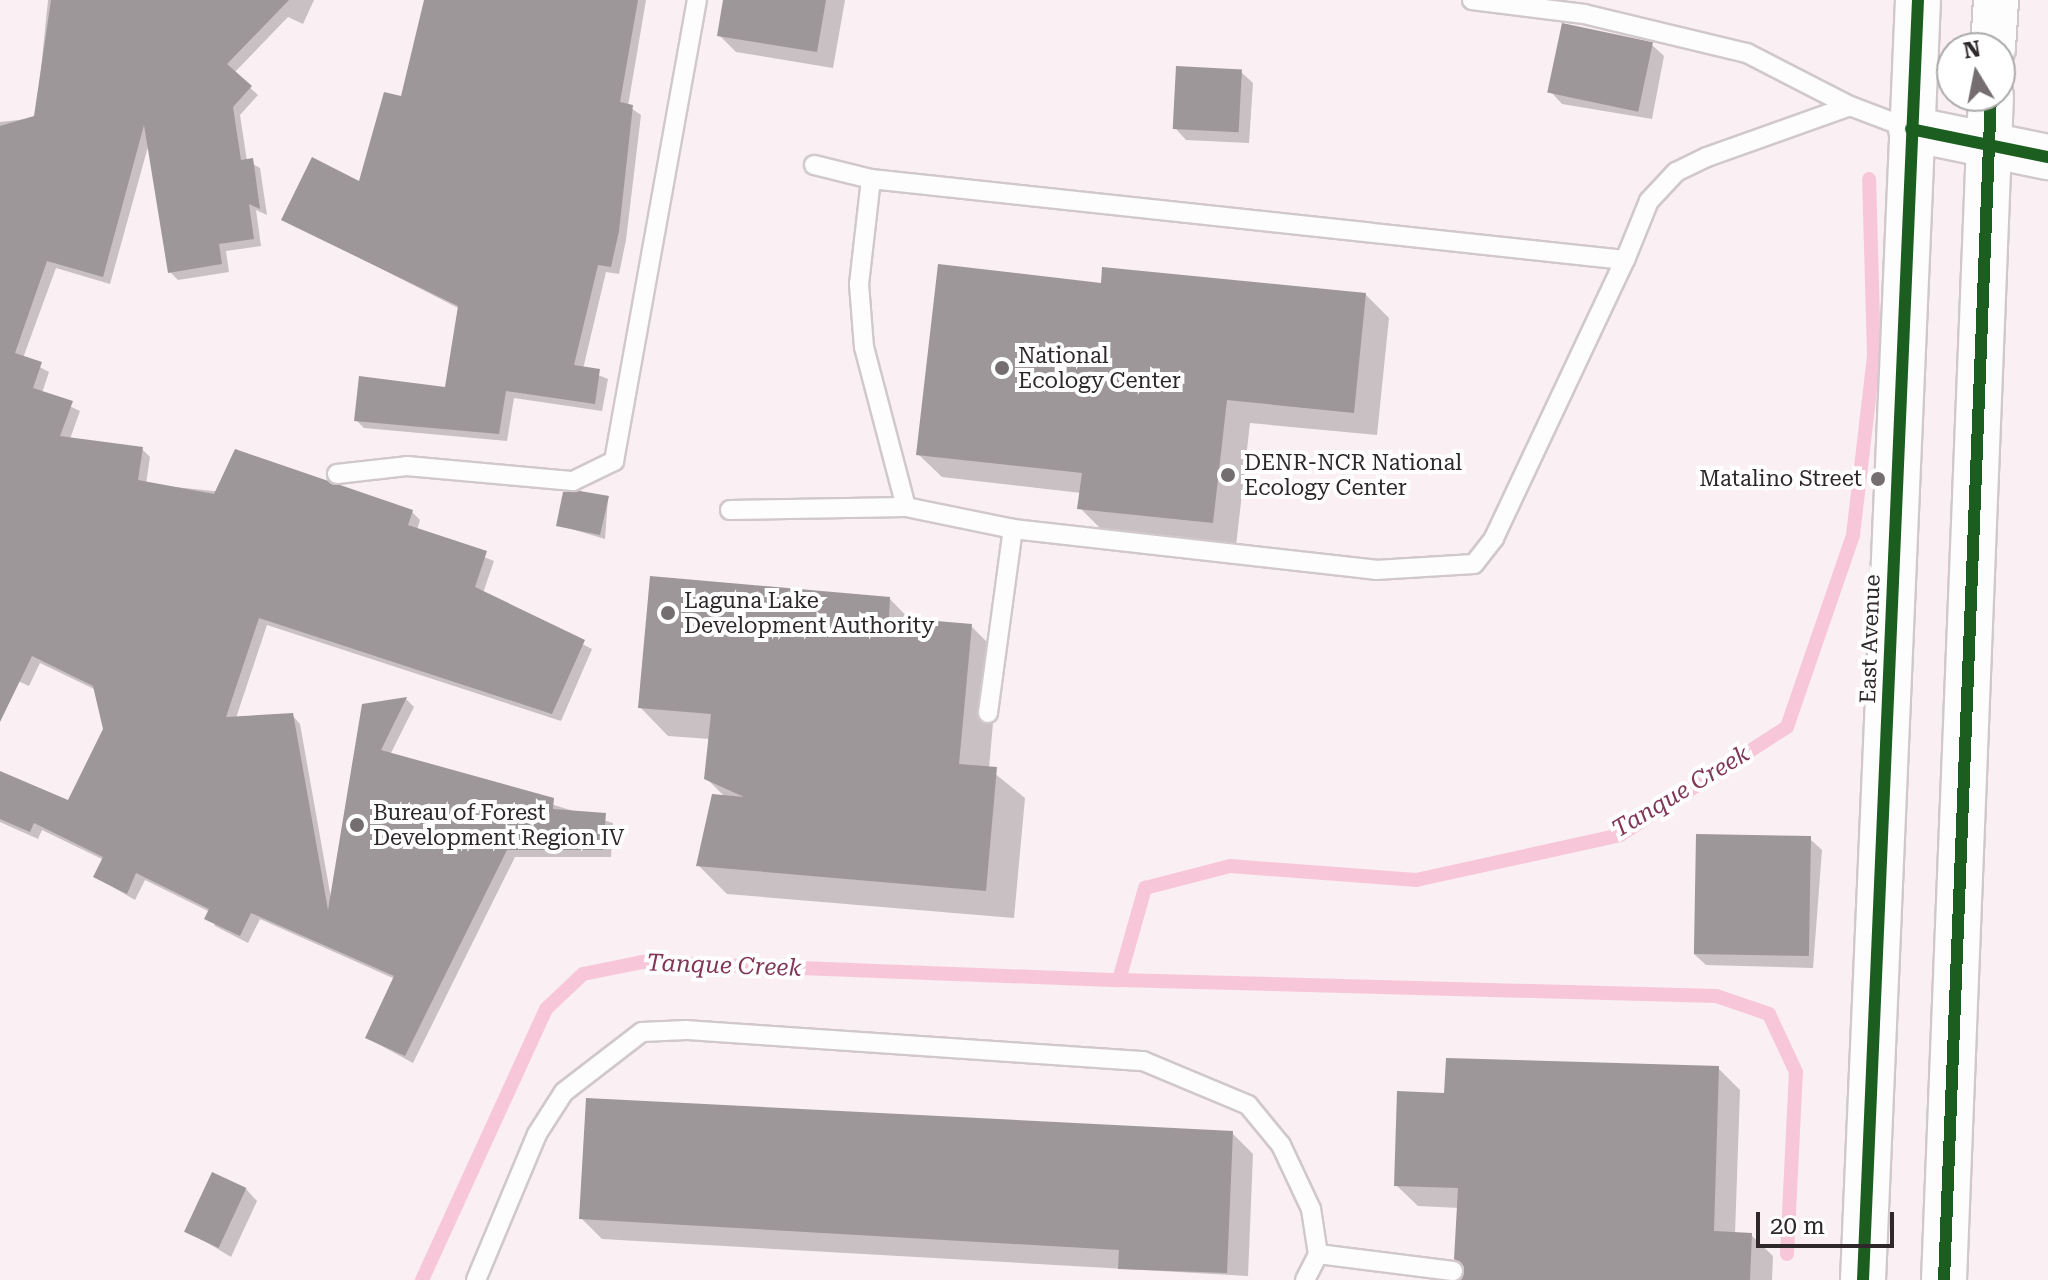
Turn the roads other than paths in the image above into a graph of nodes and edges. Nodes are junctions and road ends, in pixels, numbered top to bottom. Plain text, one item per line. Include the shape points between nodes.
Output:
1 (697, 0) edge
2 (1472, 0) edge
3 (1918, 0) edge
4 (1996, 0) edge
5 (1994, 32) edge
6 (1850, 106) junction
7 (1990, 112) edge
8 (1911, 129) junction
9 (1988, 148) junction
10 (2048, 157) edge
11 (814, 165) dead end
12 (871, 179) junction
13 (1625, 260) junction
14 (337, 474) dead end
15 (906, 507) junction
16 (730, 510) dead end
17 (1013, 529) junction
18 (988, 713) dead end
19 (1318, 1254) junction
20 (1453, 1271) dead end
21 (476, 1280) edge
22 (1305, 1280) edge
23 (1863, 1280) edge
24 (1944, 1280) edge

1 - 14 lane via 614,461 573,481 407,466
2 - 6 lane via 1584,14 1747,53
3 - 8 main road, East Avenue
4 - 5 main road
6 - 8 lane
6 - 13 lane via 1676,172 1649,201
7 - 9 main road
8 - 9 main road
8 - 23 main road, East Avenue
9 - 10 main road
9 - 24 main road
11 - 12 lane
12 - 13 lane
12 - 15 lane via 859,284 864,347
13 - 17 lane via 1494,538 1474,564 1376,570
15 - 16 lane
15 - 17 lane
17 - 18 lane
19 - 20 lane
19 - 21 lane via 1311,1209 1281,1145 1248,1105 1143,1061 686,1030 642,1032 564,1092 537,1134
19 - 22 lane

